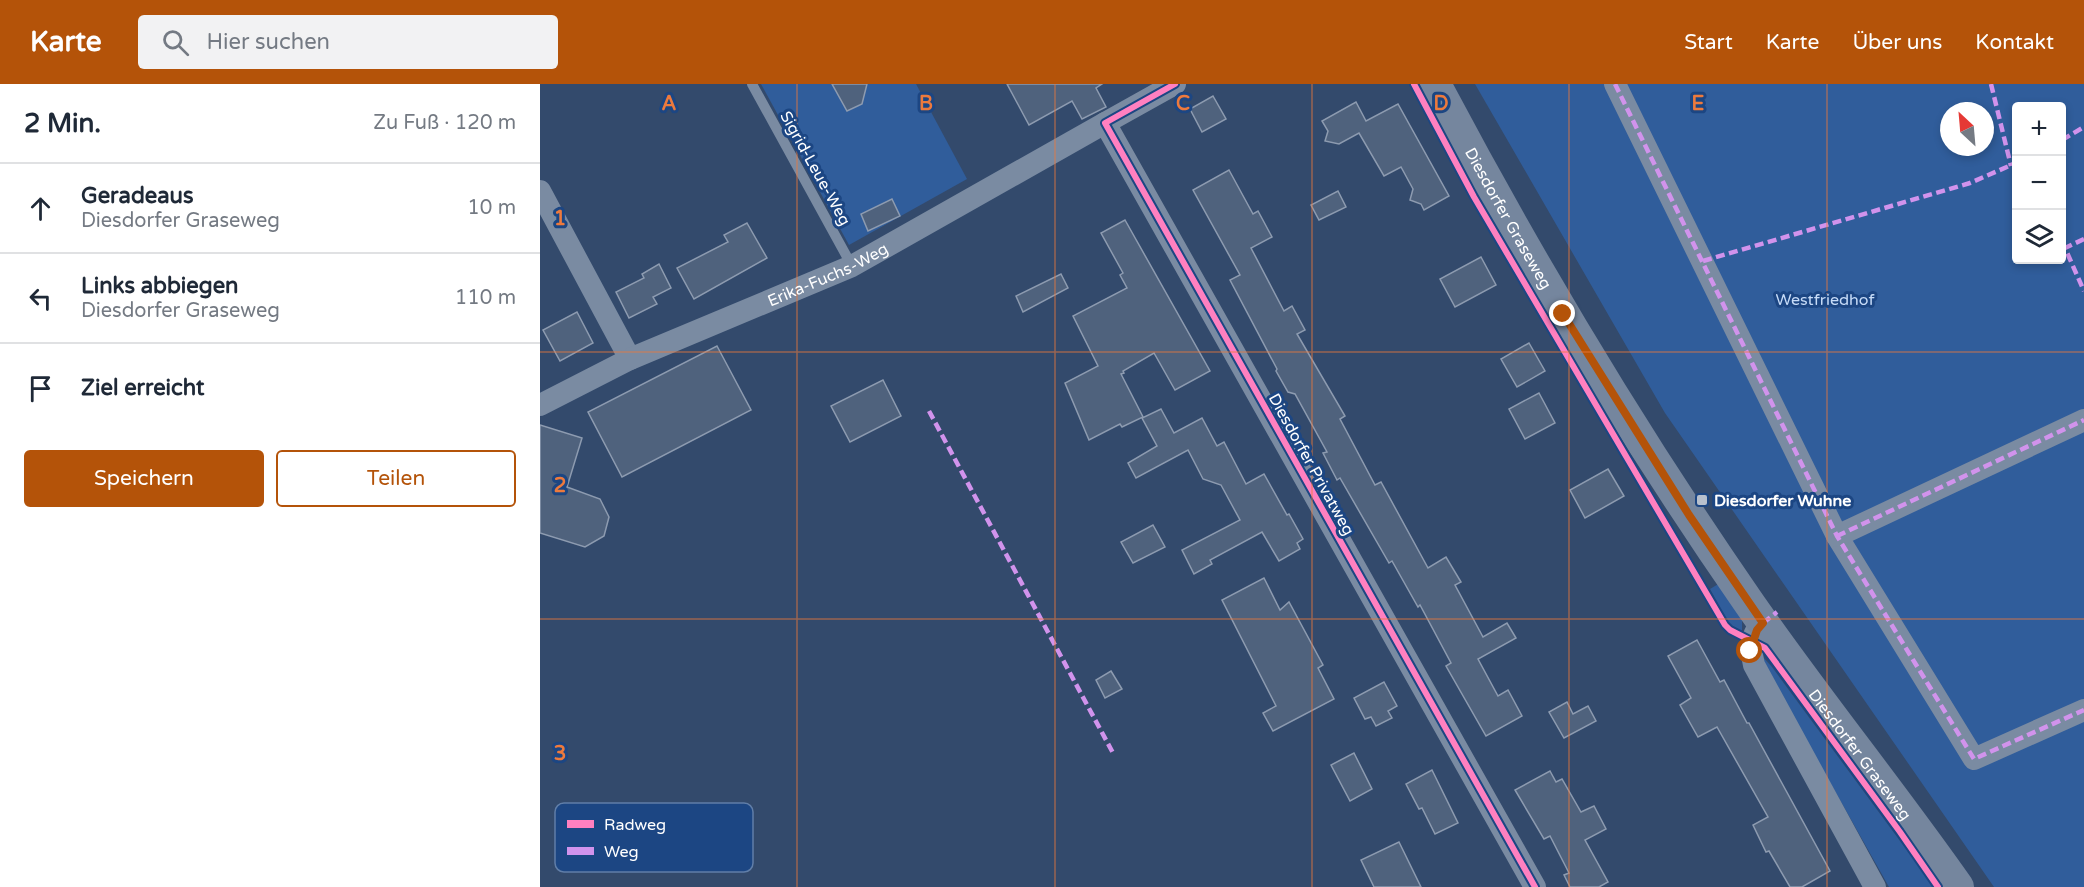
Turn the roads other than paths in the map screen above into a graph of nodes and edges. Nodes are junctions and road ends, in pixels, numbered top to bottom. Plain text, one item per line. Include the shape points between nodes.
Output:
1 (752, 84) edge
2 (1175, 84) edge
3 (1435, 84) edge
4 (1615, 84) edge
5 (1106, 123) junction
6 (540, 191) edge
7 (852, 266) junction
8 (630, 360) junction
9 (540, 405) edge
10 (2084, 420) edge
11 (1837, 536) junction
12 (1763, 623) junction
13 (2084, 710) edge
14 (1535, 887) edge
15 (1875, 887) edge
16 (1959, 887) edge

1 - 7 lane, Sigrid-Leue-Weg
2 - 5 street
3 - 12 main road, Diesdorfer Graseweg via 1563,314 1670,485
4 - 11 street
5 - 7 street, Erika-Fuchs-Weg
5 - 14 street, Diesdorfer Privatweg
6 - 8 street
7 - 8 street, Erika-Fuchs-Weg
8 - 9 street, Erika-Fuchs-Weg
10 - 11 street
11 - 13 street via 1974,759
12 - 15 street via 1751,645 1754,665
12 - 16 main road, Diesdorfer Graseweg

